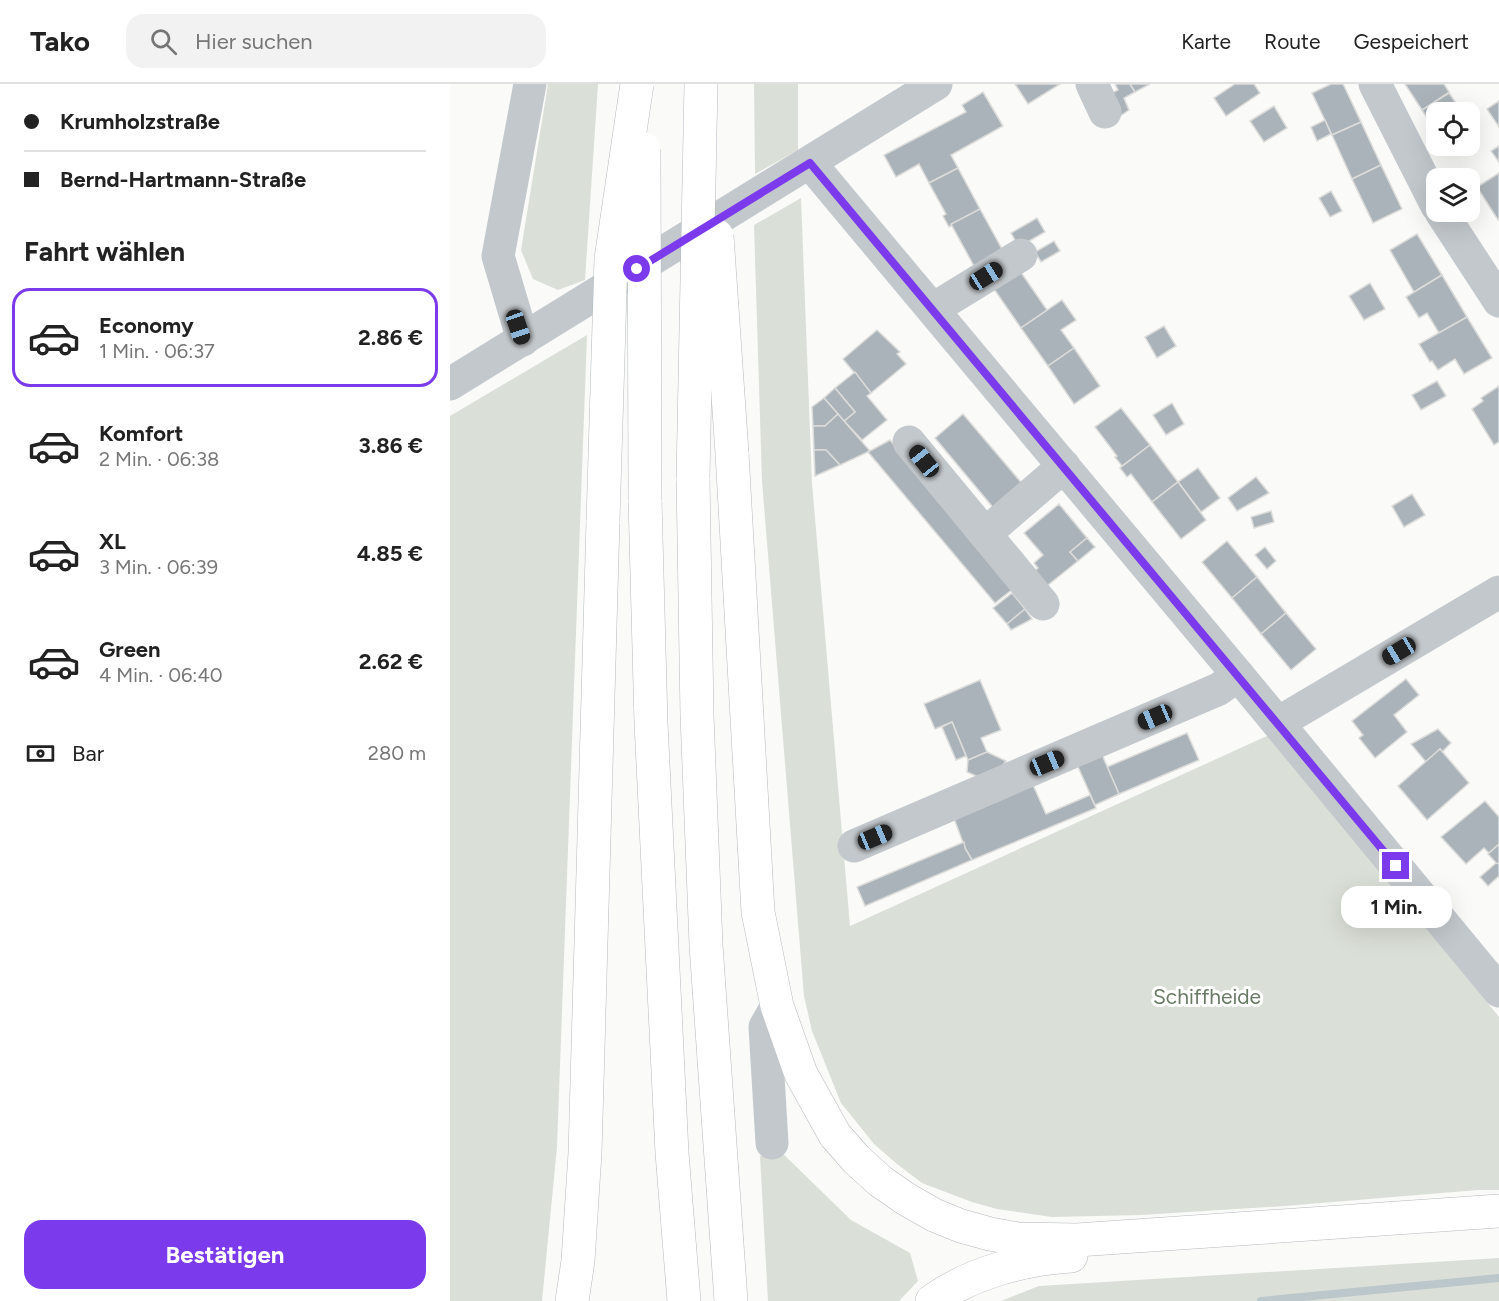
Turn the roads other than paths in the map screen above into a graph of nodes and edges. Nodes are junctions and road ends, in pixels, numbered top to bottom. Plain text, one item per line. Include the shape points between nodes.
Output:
1 (530, 84) edge
2 (637, 84) edge
3 (643, 84) edge
4 (701, 84) edge
5 (707, 84) edge
6 (936, 84) edge
7 (1375, 84) edge
8 (810, 163) junction
9 (1426, 184) edge
10 (1448, 222) edge
11 (1021, 255) dead end
12 (1499, 301) edge
13 (933, 309) junction
14 (523, 340) junction
15 (450, 384) edge
16 (909, 442) dead end
17 (1064, 466) junction
18 (985, 534) junction
19 (1499, 592) edge
20 (1043, 604) dead end
21 (1238, 675) junction
22 (1278, 723) junction
23 (854, 846) dead end
24 (1499, 991) edge
25 (777, 1006) junction
26 (772, 1143) dead end
27 (1499, 1211) edge
28 (1499, 1225) edge
29 (572, 1301) edge
30 (684, 1301) edge
31 (731, 1301) edge
32 (932, 1301) edge

1 - 14 street via 498,256
2 - 29 highway, bridge via 611,259 585,1153
3 - 30 highway, bridge via 645,500 651,723 672,1154
4 - 31 highway, bridge via 693,478 698,715 706,945
5 - 25 highway, bridge via 758,912
6 - 8 street
7 - 9 street
8 - 13 street
8 - 14 street
10 - 12 street
11 - 13 street
13 - 17 street
14 - 15 street
16 - 18 street
17 - 18 street
17 - 21 street
18 - 20 street
19 - 22 street
21 - 22 street
21 - 23 street via 1219,689
22 - 24 street
25 - 26 street via 765,1027
25 - 27 highway via 801,1074 835,1135 880,1181 934,1215 961,1226 999,1236 1048,1241
28 - 32 highway via 1065,1256 1017,1264 975,1277

